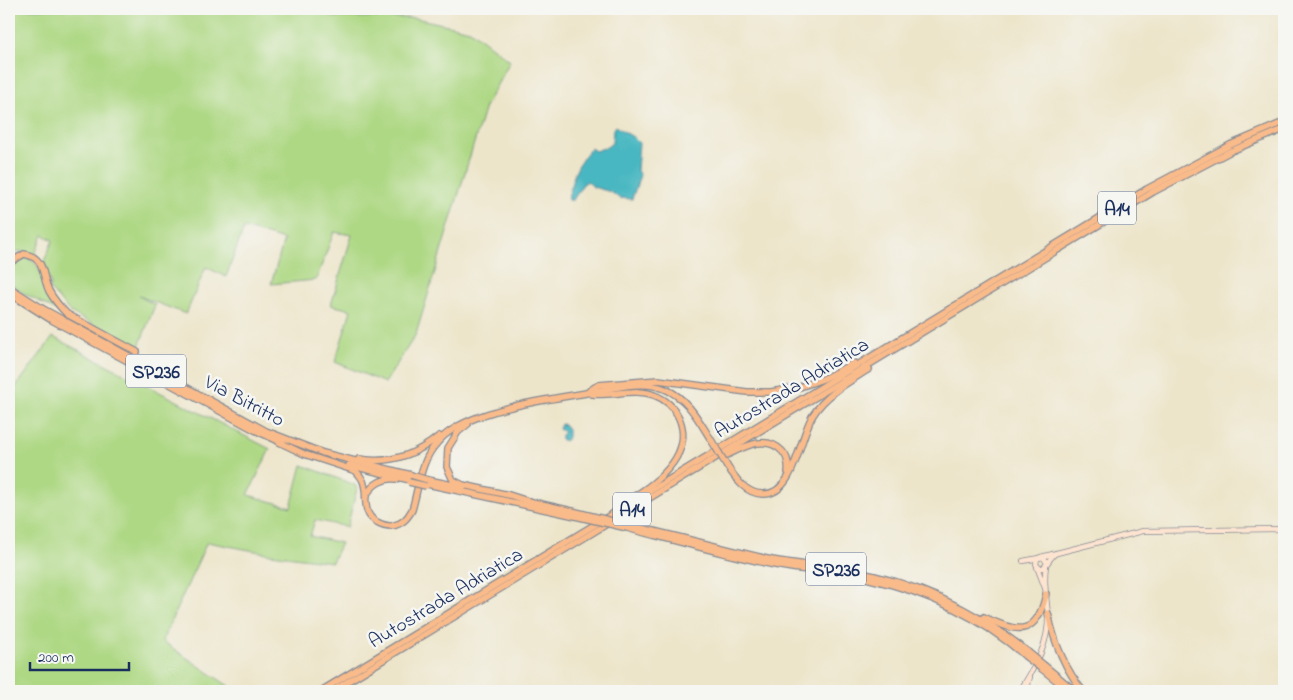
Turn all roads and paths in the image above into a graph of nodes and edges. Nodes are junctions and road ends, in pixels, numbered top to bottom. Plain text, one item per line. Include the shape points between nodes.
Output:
1 (1284, 122) edge
2 (1284, 129) edge
3 (10, 263) edge
4 (9, 280) edge
5 (9, 287) edge
6 (10, 294) edge
7 (61, 319) junction
8 (932, 327) junction
9 (895, 342) junction
10 (137, 352) dead end
11 (585, 393) junction
12 (478, 417) junction
13 (279, 442) junction
14 (308, 448) junction
15 (410, 479) junction
16 (427, 483) junction
17 (675, 483) junction
18 (785, 483) junction
19 (365, 498) junction
20 (531, 502) junction
21 (572, 513) junction
22 (628, 527) junction
23 (1284, 529) edge
24 (587, 530) junction
25 (1058, 552) junction
26 (1040, 558) junction
27 (1046, 564) junction
28 (1037, 566) junction
29 (1046, 591) junction
30 (961, 607) junction
31 (1048, 613) junction
32 (1027, 654) junction
33 (1043, 667) junction
34 (1030, 675) junction
35 (1067, 690) edge
36 (321, 691) edge
37 (332, 691) edge
38 (1020, 691) edge
39 (1029, 691) edge
40 (1075, 691) edge
41 (1082, 691) edge

1 - 9 highway, Autostrada Adriatica / A14 via 1230,144 1147,189
2 - 8 highway, Autostrada Adriatica / A14 via 1176,179
3 - 10 highway via 24,254 35,258 40,262 53,300 67,314
4 - 7 highway
5 - 7 highway, Via Bitritto / SP236
6 - 13 highway, Via Bitritto / SP236
7 - 14 highway, Via Bitritto / SP236 via 256,426
8 - 17 highway, Autostrada Adriatica / A14
8 - 18 highway, A14 via 825,401 809,422
9 - 11 highway, A14 via 832,376 780,391 747,392 645,380 598,385
9 - 24 highway, Autostrada Adriatica / A14
11 - 12 highway via 551,398
11 - 18 highway, bridge via 637,386 665,388 690,406 742,486 755,493 769,494
11 - 24 highway, A14 via 637,392 653,395 675,410 682,427 679,452 664,474
12 - 14 highway via 459,422 410,454 387,460 361,460
12 - 19 highway via 449,432 436,443 427,456 412,510 406,520 388,526 373,520
12 - 20 highway via 458,432 448,448 446,467 449,474 460,484
13 - 15 highway, Via Bitritto / SP236 via 323,458
13 - 19 highway via 356,471 363,481
14 - 15 highway, Via Bitritto / SP236
15 - 16 highway, Via Bitritto / SP236, bridge
15 - 19 highway via 382,480
16 - 20 highway, SP236
16 - 21 highway, SP236
17 - 18 highway, A14 via 743,447 759,442 778,447 784,454 789,466
17 - 37 highway, Autostrada Adriatica / A14
20 - 21 highway, SP236
21 - 22 highway, SP236, bridge
22 - 30 highway, SP236 via 771,560 884,578
22 - 32 highway, SP236 via 772,564 857,577 912,591 973,619
23 - 25 main road via 1146,531
24 - 36 highway, Autostrada Adriatica / A14
25 - 26 main road
25 - 27 main road
26 - 27 main road via 1046,560
26 - 28 main road via 1036,560
26 - 28 main road via 1023,561
27 - 28 main road via 1042,568
27 - 29 main road
28 - 29 main road
29 - 30 highway via 1038,619 1021,628 996,622
29 - 31 main road
30 - 32 highway, SP236 via 1000,631
31 - 34 main road via 1043,646
31 - 41 highway via 1059,652
32 - 33 highway, SP236, bridge
33 - 35 highway, SP236
33 - 40 highway, SP236
34 - 38 main road
34 - 39 main road
38 - 39 main road

